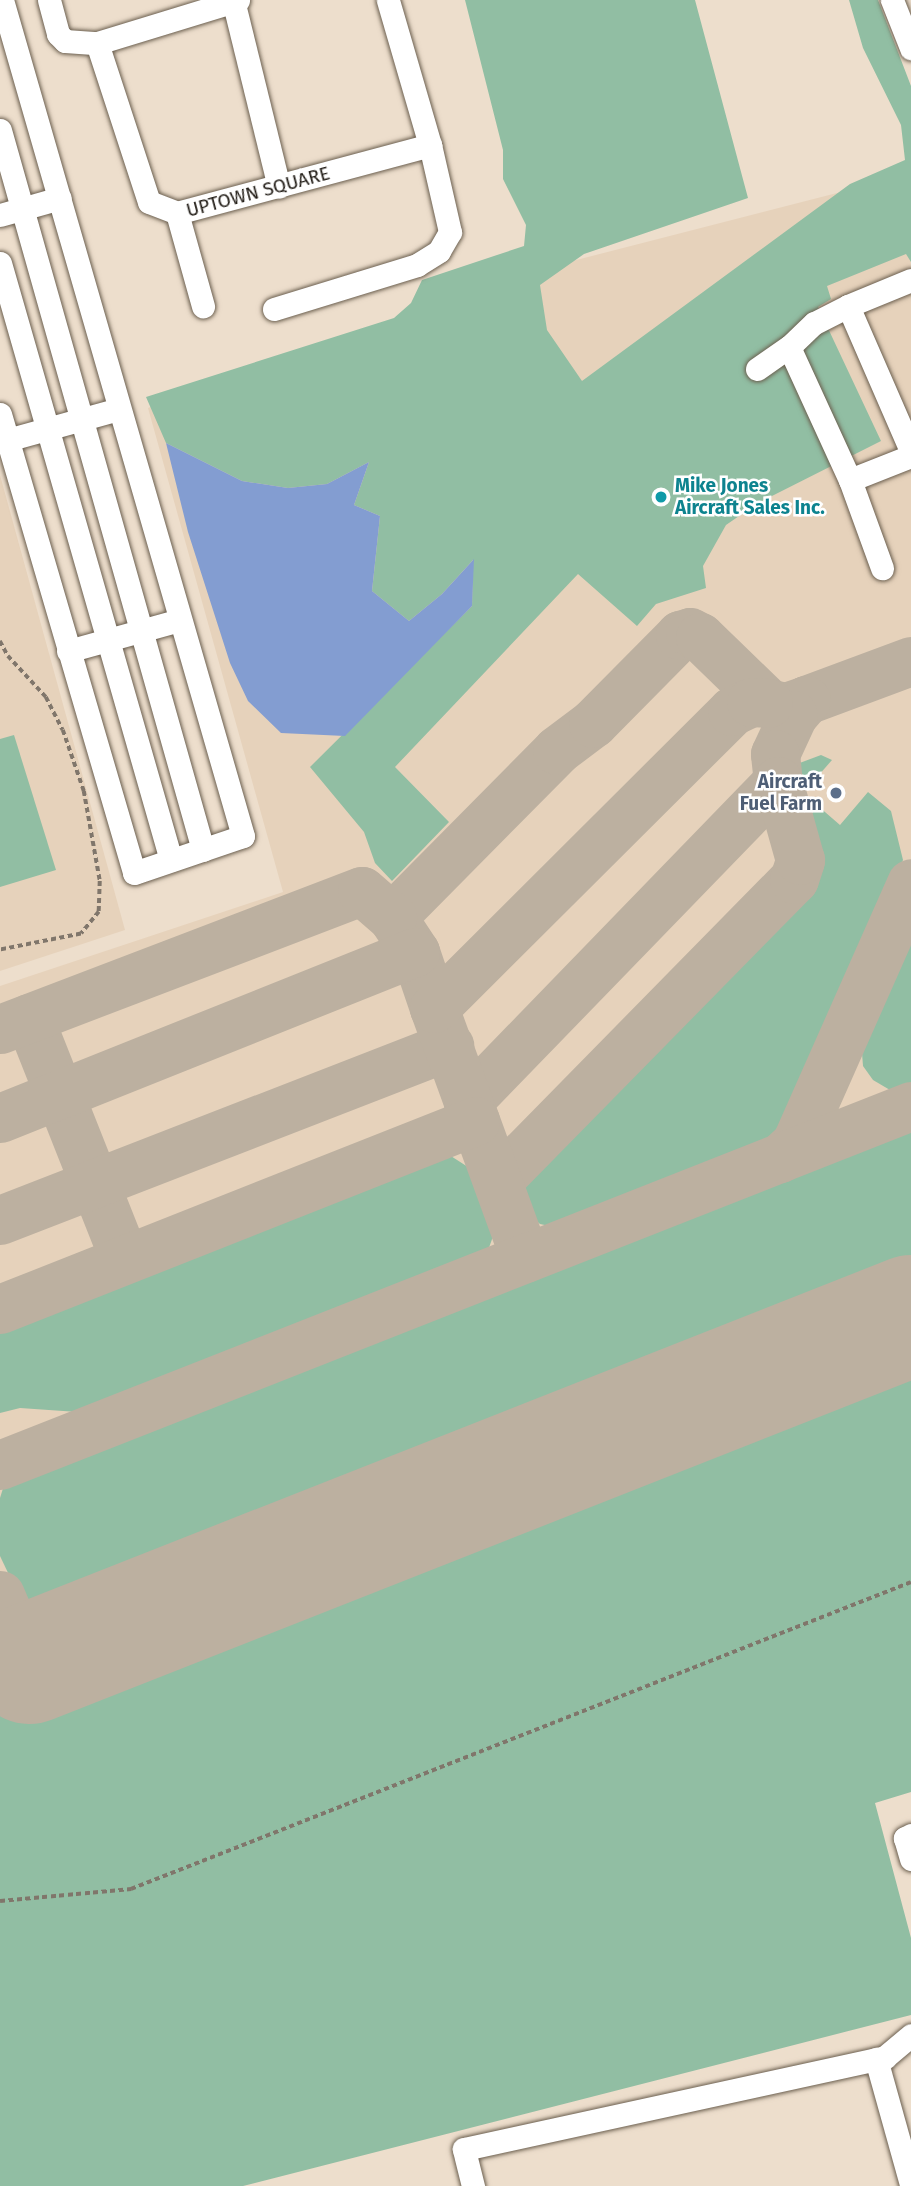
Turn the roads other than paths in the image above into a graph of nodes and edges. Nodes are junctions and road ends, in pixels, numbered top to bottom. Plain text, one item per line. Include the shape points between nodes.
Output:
1 (2, 0) edge
2 (48, 0) edge
3 (388, 0) edge
4 (892, 0) edge
5 (236, 2) edge
6 (909, 36) edge
7 (97, 43) junction
8 (0, 130) edge
9 (430, 145) junction
10 (279, 187) junction
11 (60, 198) junction
12 (23, 209) junction
13 (177, 213) junction
14 (0, 215) edge
15 (0, 263) edge
16 (911, 280) edge
17 (203, 306) dead end
18 (848, 306) junction
19 (274, 309) dead end
20 (789, 347) junction
21 (758, 369) dead end
22 (118, 409) junction
23 (0, 414) edge
24 (83, 420) junction
25 (47, 430) junction
26 (7, 440) junction
27 (911, 453) edge
28 (850, 480) junction
29 (882, 568) dead end
30 (180, 620) junction
31 (142, 631) junction
32 (108, 639) junction
33 (68, 651) junction
34 (203, 850) junction
35 (171, 860) junction
36 (911, 1835) edge
37 (911, 1859) edge
38 (911, 2035) edge
39 (876, 2059) junction
40 (911, 2184) edge
41 (473, 2186) edge

1 - 11 street
2 - 7 street via 58,34 65,41
3 - 9 street
4 - 6 street
5 - 7 street
5 - 10 street
7 - 13 street, UPTOWN SQUARE via 149,202
8 - 12 street
9 - 10 street, UPTOWN SQUARE
9 - 19 street via 450,232 439,251 418,265
10 - 13 street, UPTOWN SQUARE
11 - 12 street
11 - 22 street
12 - 14 street
12 - 24 street
13 - 17 street
15 - 25 street
16 - 18 street
18 - 20 street via 814,323
18 - 27 street
20 - 21 street
20 - 28 street
22 - 24 street
22 - 30 street
23 - 26 street
24 - 25 street
24 - 31 street
25 - 26 street
25 - 32 street
26 - 33 street
27 - 28 street
28 - 29 street
30 - 31 street
30 - 34 street via 243,836
31 - 32 street
31 - 34 street
32 - 33 street
32 - 35 street
33 - 35 street via 134,873
34 - 35 street
36 - 37 street via 905,1838
38 - 39 street
39 - 40 street
39 - 41 street via 464,2149

